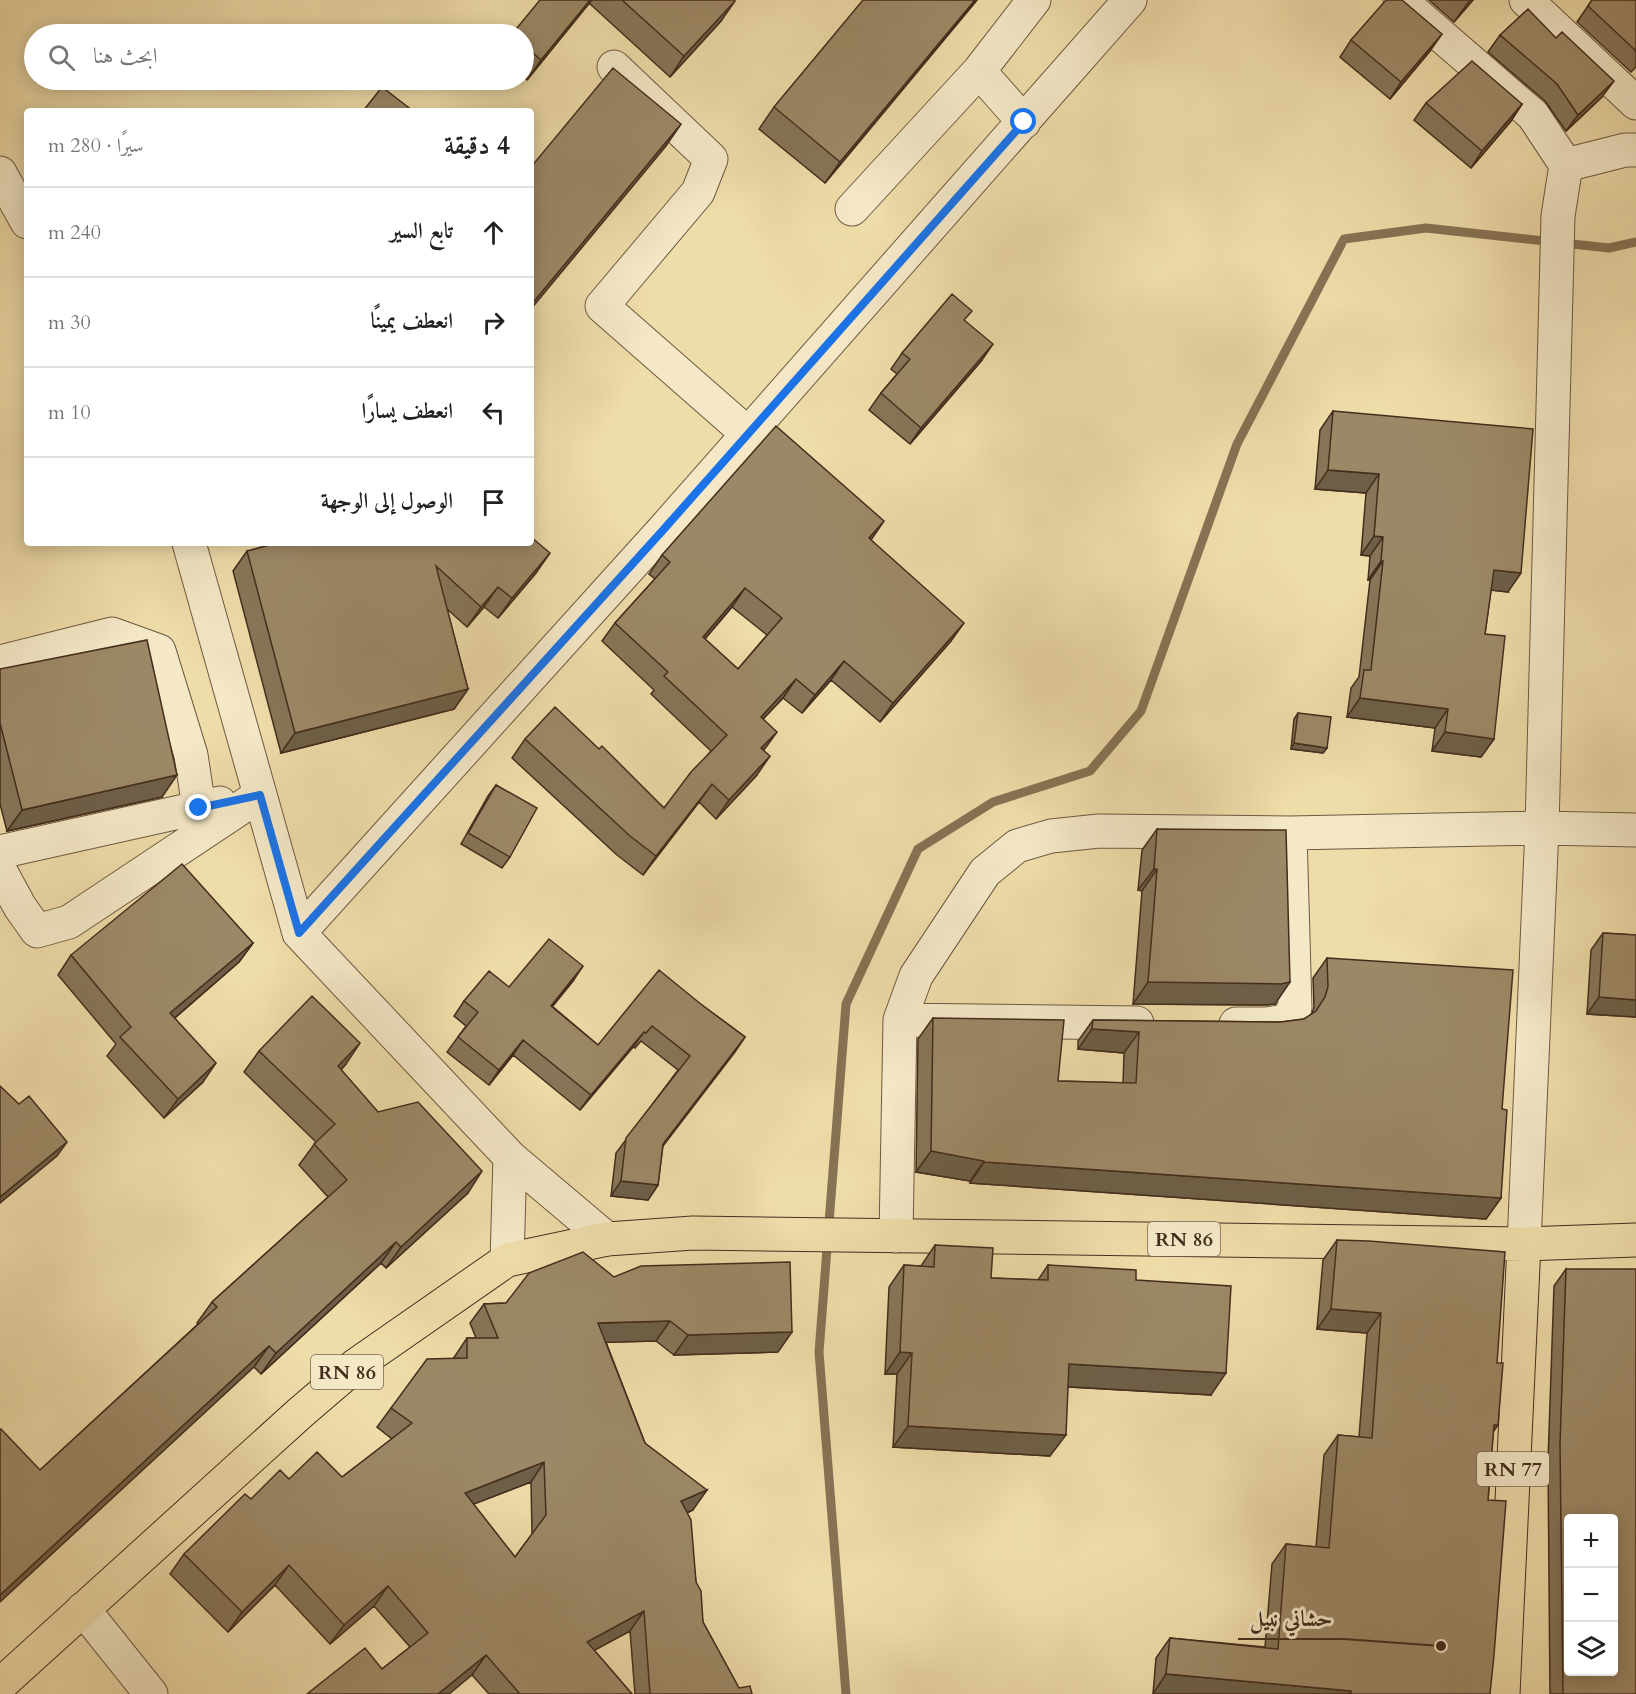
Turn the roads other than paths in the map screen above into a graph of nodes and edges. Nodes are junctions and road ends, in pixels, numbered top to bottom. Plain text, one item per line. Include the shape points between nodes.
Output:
1 (1034, 0) edge
2 (1130, 0) edge
3 (1400, 0) edge
4 (1526, 0) edge
5 (614, 67) edge
6 (979, 71) junction
7 (1636, 103) edge
8 (1024, 122) junction
9 (1636, 150) edge
10 (1566, 165) junction
11 (0, 172) edge
12 (852, 209) dead end
13 (24, 216) edge
14 (748, 434) junction
15 (190, 546) edge
16 (0, 662) edge
17 (260, 795) junction
18 (199, 808) junction
19 (1542, 828) junction
20 (1636, 830) edge
21 (1290, 832) junction
22 (0, 852) edge
23 (0, 870) edge
24 (299, 933) junction
25 (900, 1020) junction
26 (1161, 1023) edge
27 (1208, 1023) edge
28 (510, 1157) junction
29 (896, 1236) junction
30 (607, 1239) junction
31 (1636, 1240) edge
32 (1524, 1244) junction
33 (507, 1260) junction
34 (83, 1610) junction
35 (0, 1685) edge
36 (151, 1694) edge
37 (1503, 1694) edge

1 - 6 street
2 - 8 street
3 - 10 street via 1533,115
4 - 7 street
5 - 14 street via 711,159 698,192 602,306
6 - 8 street
6 - 12 street
8 - 14 street
9 - 10 street
10 - 19 street via 1558,216
11 - 13 street
14 - 24 street
15 - 17 street
16 - 18 street via 112,634 159,651 191,755
17 - 18 street
17 - 23 street via 69,922 37,931
17 - 24 street
18 - 22 street
19 - 20 street
19 - 21 street
19 - 32 street
21 - 25 street via 1099,831 1051,836 1017,846 985,872 916,976
21 - 27 street via 1295,1008 1286,1021 1276,1023
24 - 28 street
25 - 26 street
25 - 29 street
28 - 30 street
28 - 33 street
29 - 30 main road, RN 86 via 693,1233
29 - 32 main road, RN 86
30 - 33 main road, RN 86
31 - 32 main road, RN 86
32 - 37 main road, RN 77
33 - 34 main road, RN 86 via 356,1365
34 - 35 main road, RN 86
34 - 36 street

